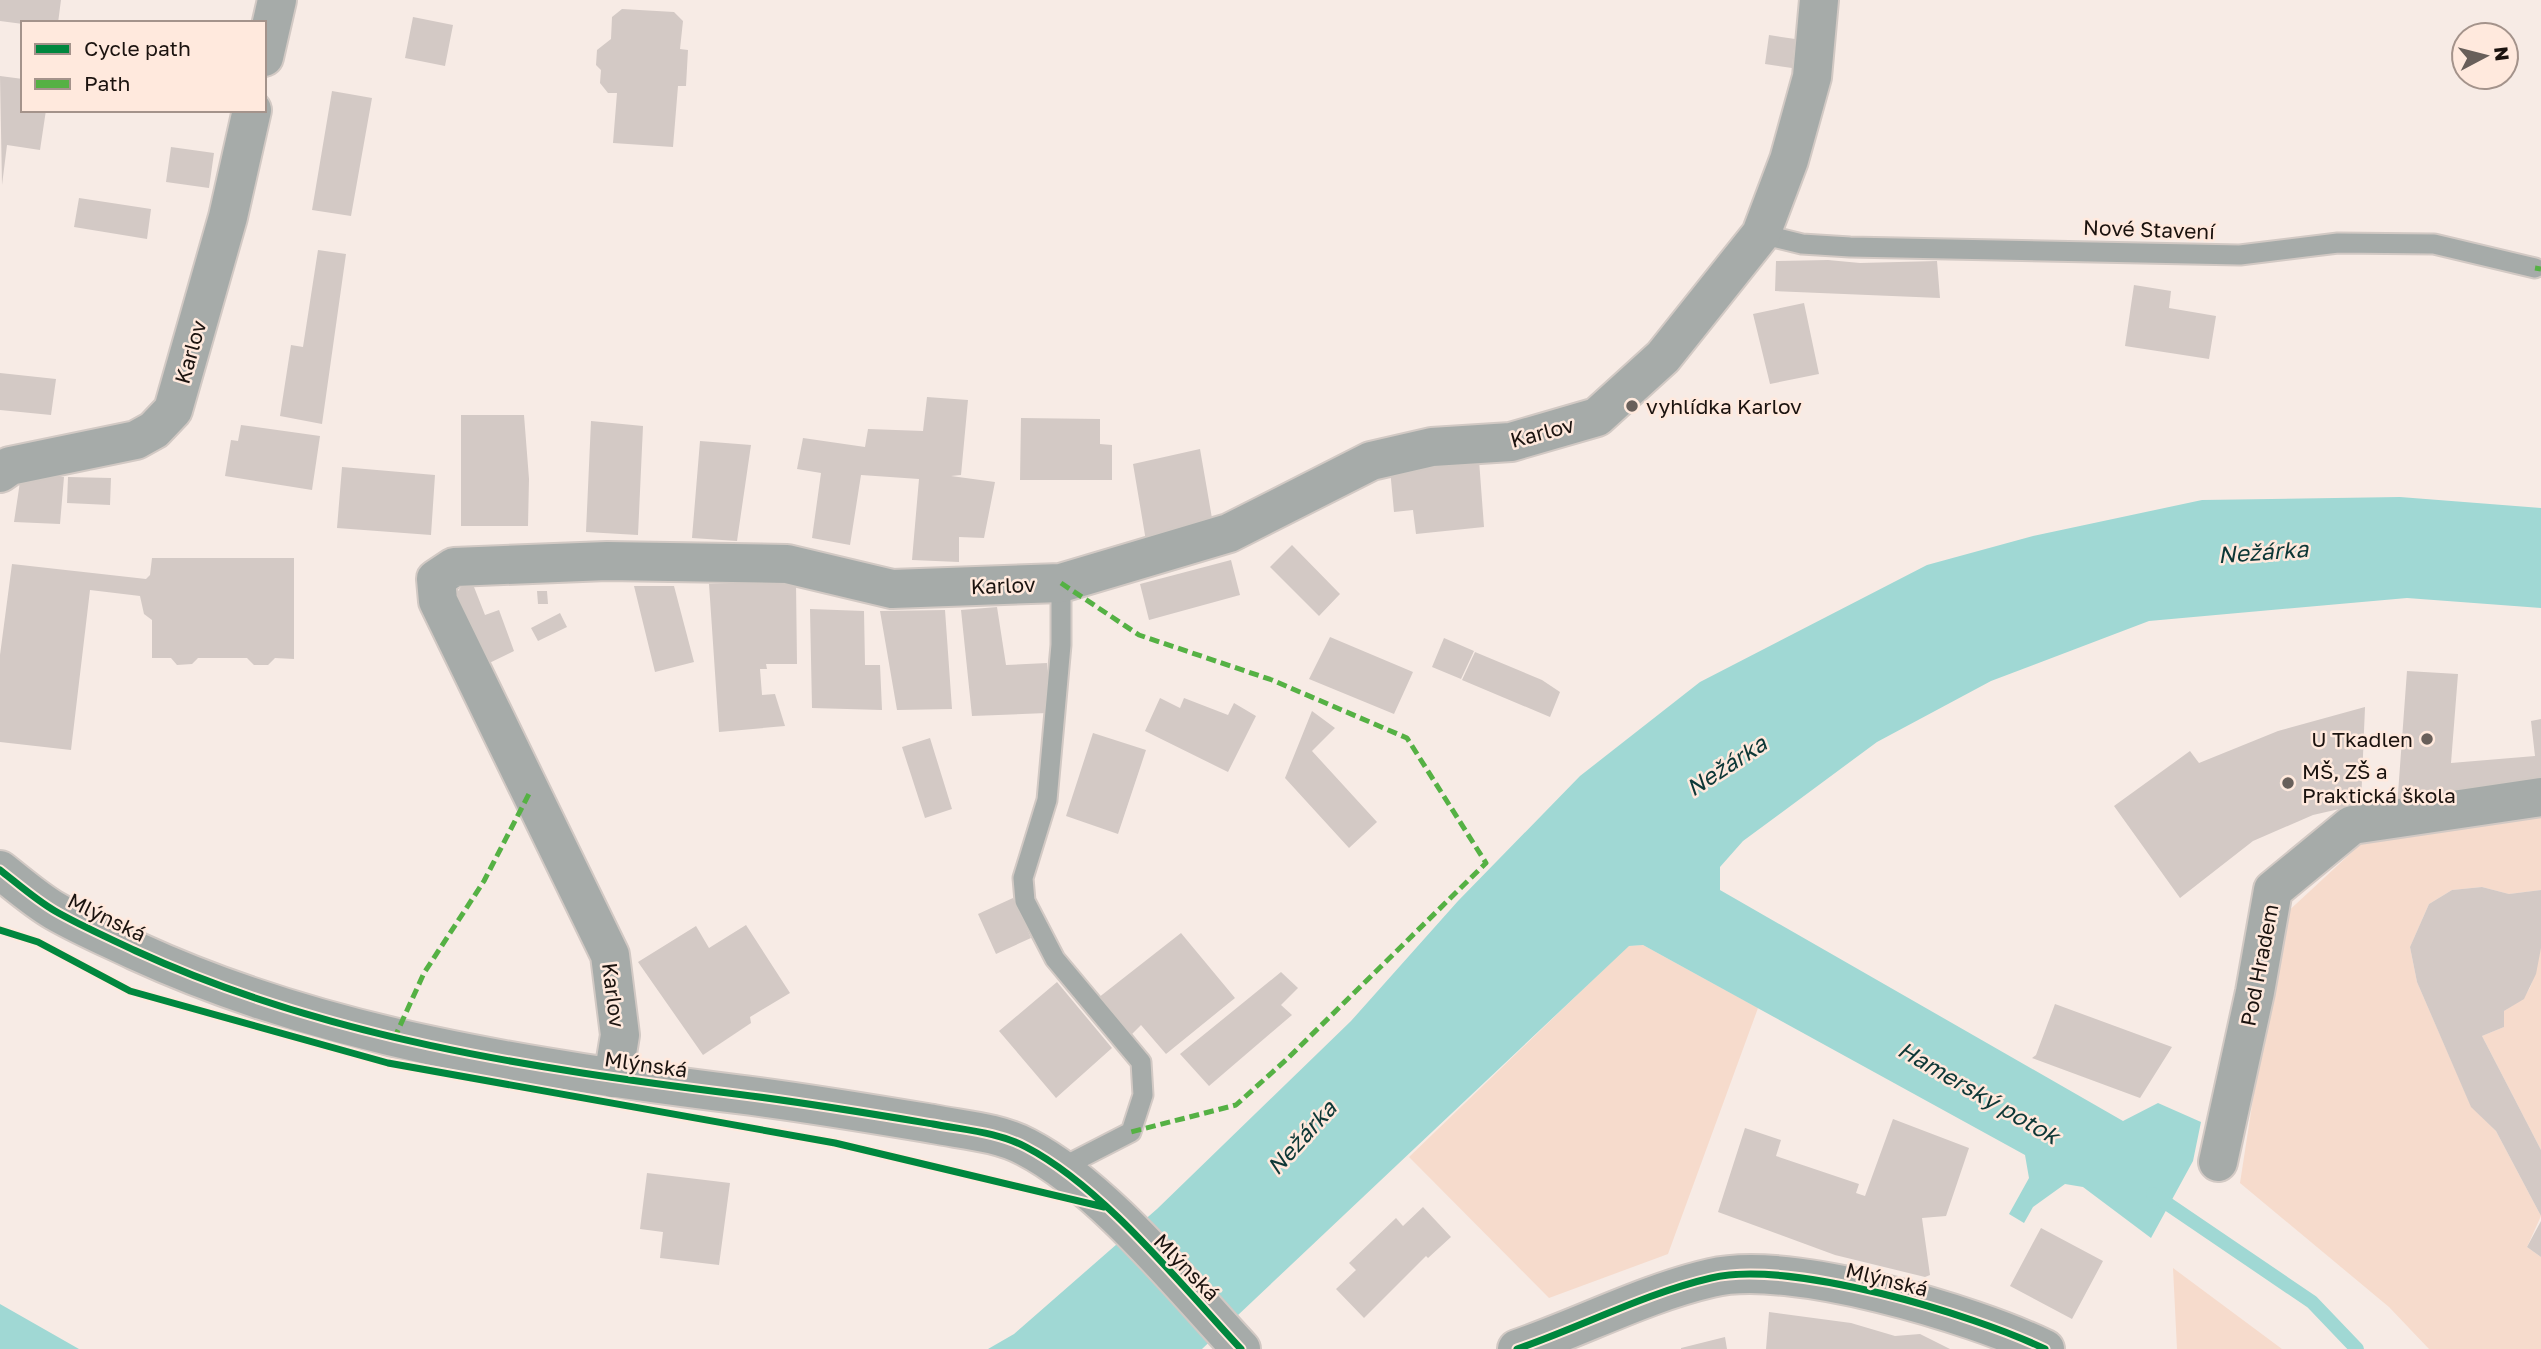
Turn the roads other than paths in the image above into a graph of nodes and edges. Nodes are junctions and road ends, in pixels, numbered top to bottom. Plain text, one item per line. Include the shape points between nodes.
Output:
1 (277, 0) edge
2 (1819, 0) edge
3 (266, 48) edge
4 (252, 112) edge
5 (1760, 234) junction
6 (2535, 268) dead end
7 (0, 473) edge
8 (1061, 583) junction
9 (2541, 797) edge
10 (0, 870) edge
11 (613, 1078) junction
12 (2218, 1162) dead end
13 (1061, 1168) junction
14 (1241, 1349) edge
15 (1517, 1349) edge
16 (2045, 1349) edge

1 - 3 street
2 - 5 street, Karlov via 1812,77 1789,160
4 - 7 street, Karlov via 228,217 173,410 154,430 136,440 21,463
5 - 6 lane, Nové Stavení via 1802,244 1850,247 2240,255 2338,243 2434,244
5 - 8 street, Karlov via 1663,357 1597,417 1511,442 1432,447 1371,461 1229,533
8 - 11 street, Karlov via 892,589 787,564 607,561 454,567 436,579 438,601 610,955 620,1035
8 - 13 lane via 1047,800 1023,878 1025,901 1055,959 1141,1062 1143,1095 1131,1132
9 - 12 street, Pod Hradem via 2353,825 2273,890
10 - 11 street, Mlýnská via 54,911 167,965 260,1001 394,1040
11 - 13 street, Mlýnská via 842,1108 995,1135
13 - 14 street, Mlýnská via 1107,1208
15 - 16 street, Mlýnská via 1683,1286 1714,1277 1749,1275 1837,1284 1977,1320

